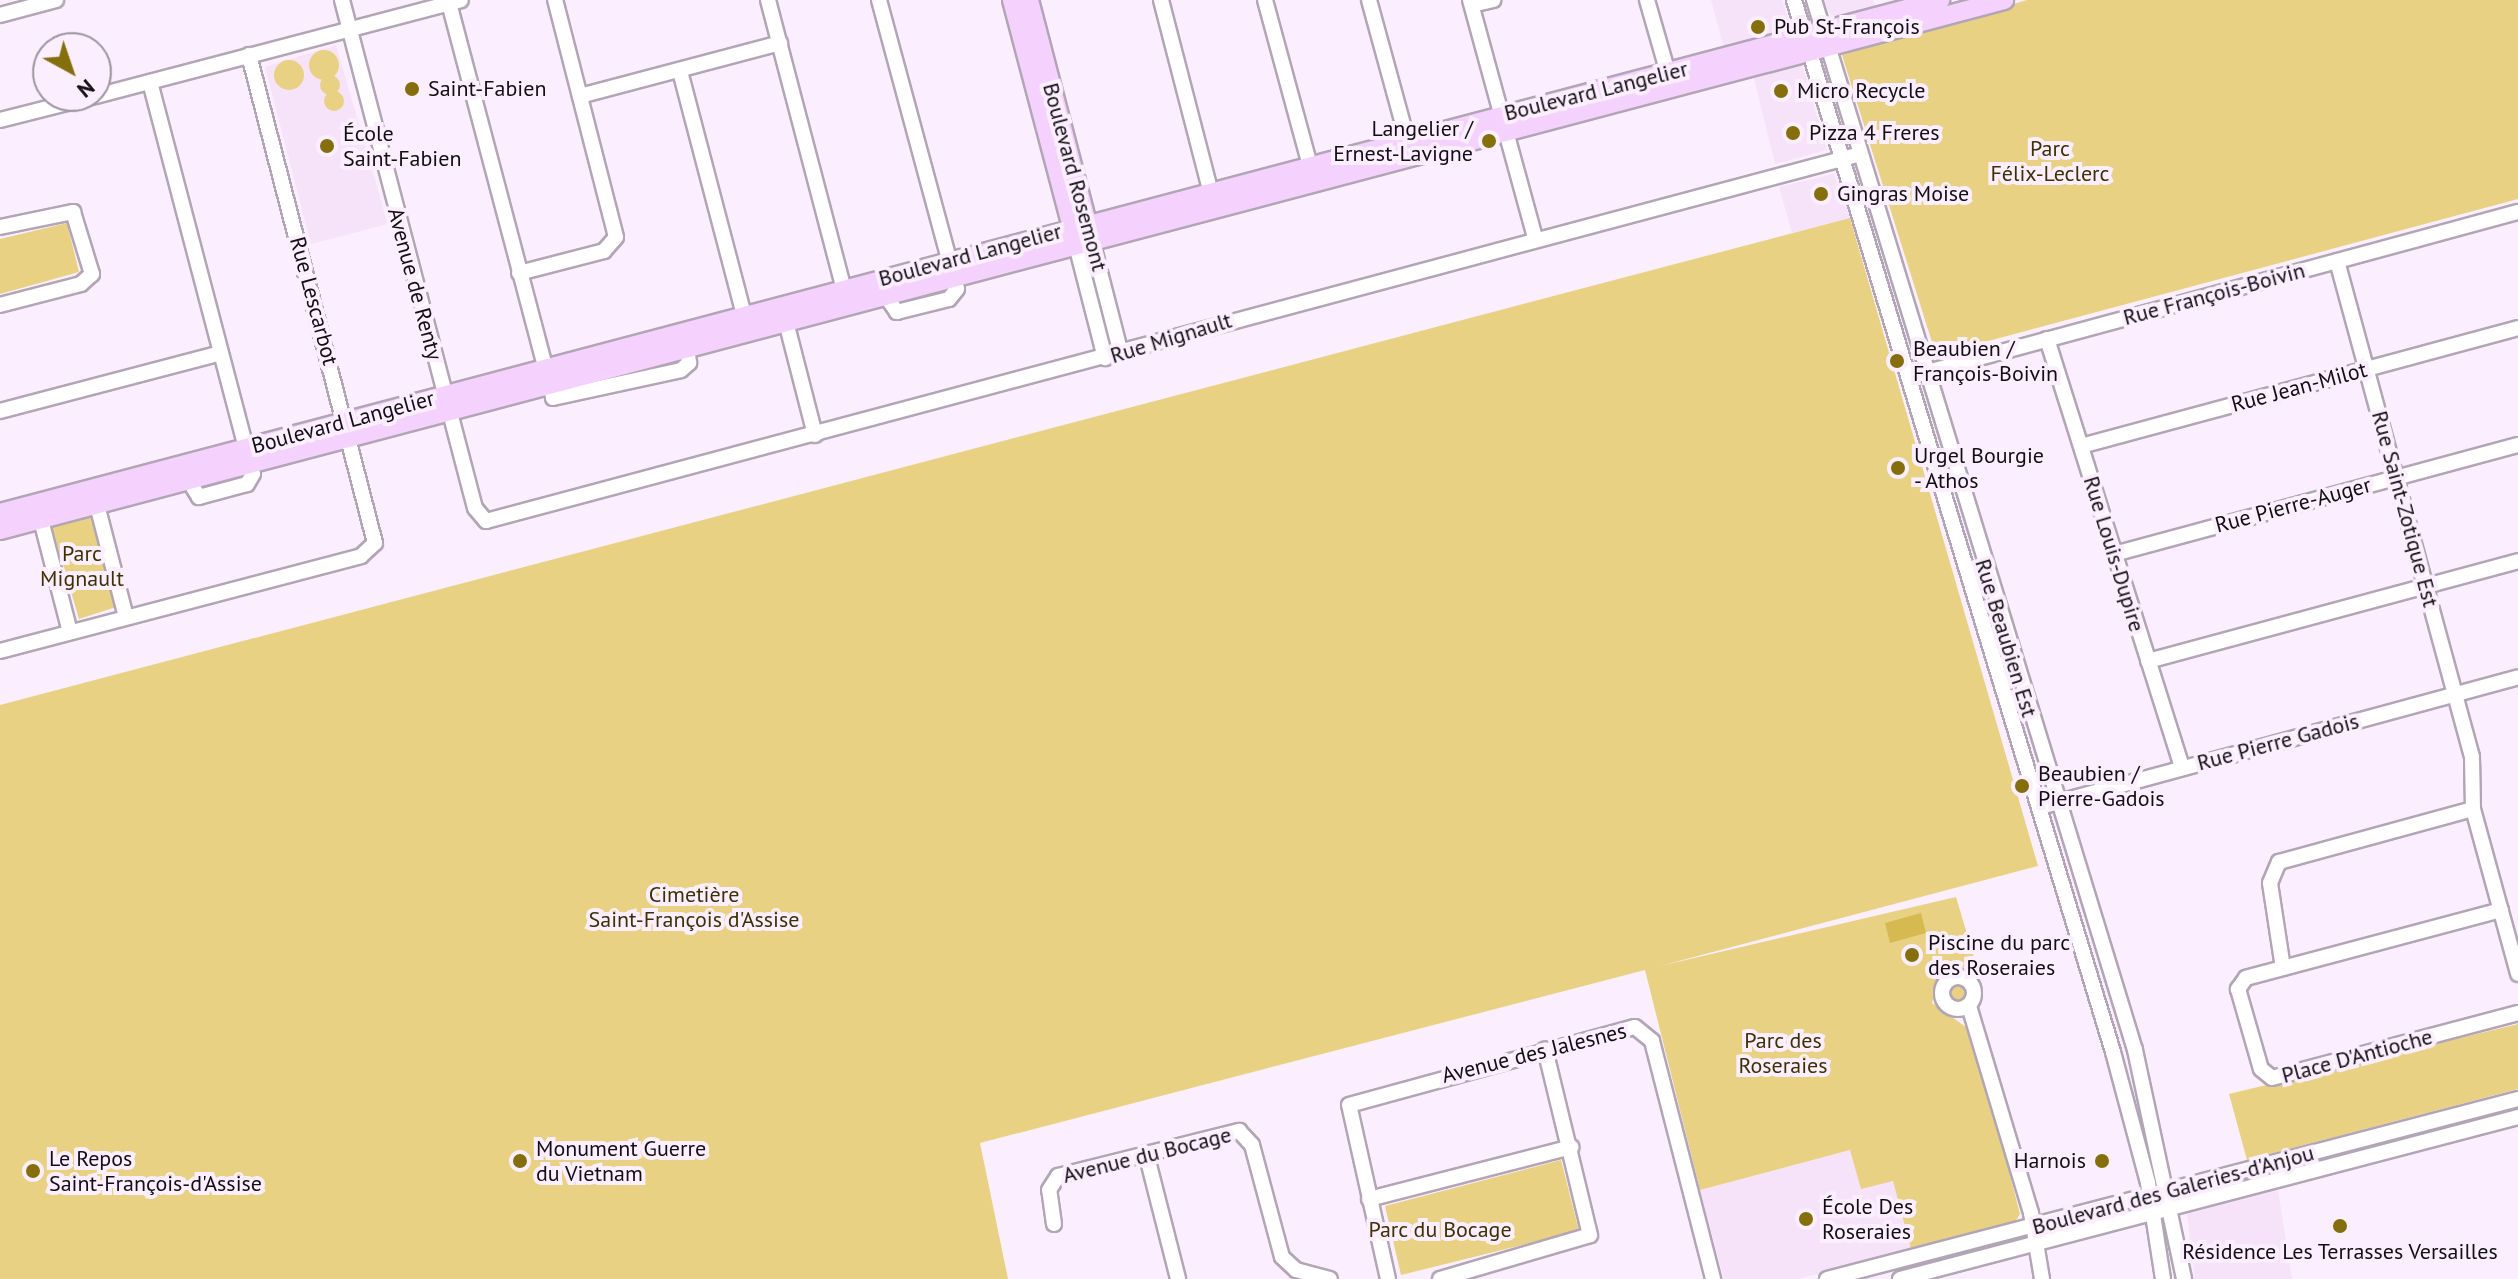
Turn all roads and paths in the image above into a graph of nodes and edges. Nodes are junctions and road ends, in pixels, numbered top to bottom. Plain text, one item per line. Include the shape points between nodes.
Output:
1 (56, 0) edge
2 (342, 0) edge
3 (555, 0) edge
4 (768, 0) edge
5 (879, 0) edge
6 (1012, 0) edge
7 (1029, 0) edge
8 (1161, 0) edge
9 (1265, 0) edge
10 (1369, 0) edge
11 (1493, 0) edge
12 (1647, 0) edge
13 (1794, 0) edge
14 (1814, 0) edge
15 (2004, 0) edge
16 (455, 2) edge
17 (1471, 3) edge
18 (1938, 4) edge
19 (0, 15) edge
20 (349, 30) junction
21 (1817, 42) junction
22 (780, 43) junction
23 (249, 55) junction
24 (680, 71) junction
25 (1670, 79) junction
26 (150, 82) junction
27 (112, 92) edge
28 (580, 96) junction
29 (32, 112) edge
30 (0, 120) edge
31 (1504, 122) junction
32 (1409, 147) junction
33 (1860, 154) junction
34 (1843, 159) junction
35 (1312, 173) junction
36 (1213, 199) junction
37 (2518, 212) edge
38 (0, 227) edge
39 (1082, 235) junction
40 (1535, 238) junction
41 (2337, 261) junction
42 (950, 270) junction
43 (519, 273) junction
44 (845, 297) junction
45 (0, 305) edge
46 (784, 314) junction
47 (746, 324) junction
48 (2518, 328) edge
49 (2047, 339) junction
50 (221, 353) junction
51 (1121, 354) junction
52 (1105, 358) junction
53 (2366, 369) junction
54 (1926, 372) junction
55 (546, 377) junction
56 (1910, 377) junction
57 (447, 403) junction
58 (0, 411) edge
59 (348, 430) junction
60 (815, 435) junction
61 (2518, 445) edge
62 (2081, 446) junction
63 (248, 456) junction
64 (2396, 477) junction
65 (97, 505) junction
66 (0, 513) edge
67 (41, 520) junction
68 (483, 520) joint
69 (0, 530) edge
70 (2114, 554) junction
71 (2518, 561) edge
72 (2426, 585) junction
73 (126, 617) junction
74 (70, 632) junction
75 (0, 651) edge
76 (2148, 661) junction
77 (2518, 677) edge
78 (2021, 686) junction
79 (2004, 690) junction
80 (2455, 694) junction
81 (2182, 768) junction
82 (2056, 803) junction
83 (2038, 808) junction
84 (2473, 809) junction
85 (2501, 910) junction
86 (2283, 968) junction
87 (2518, 974) edge
88 (2121, 1001) junction
89 (1969, 1006) dead end
90 (2099, 1009) junction
91 (2518, 1013) edge
92 (1545, 1049) junction
93 (2518, 1099) edge
94 (2518, 1117) edge
95 (1571, 1147) junction
96 (1146, 1153) junction
97 (2169, 1191) junction
98 (2150, 1197) junction
99 (1369, 1199) junction
100 (2171, 1208) junction
101 (2152, 1213) junction
102 (1054, 1224) dead end
103 (2034, 1226) junction
104 (2036, 1244) junction
105 (1496, 1272) edge
106 (1178, 1279) edge
107 (1330, 1279) edge
108 (1388, 1279) edge
109 (1440, 1279) edge
110 (1713, 1279) edge
111 (1827, 1279) edge
112 (1900, 1279) edge
113 (2042, 1279) edge
114 (2163, 1279) edge
115 (2184, 1279) edge

1 - 19 street
2 - 20 street, Avenue de Renty
3 - 28 street
4 - 22 street
5 - 42 street
6 - 39 main road, Boulevard Rosemont
7 - 39 main road, Boulevard Rosemont
8 - 36 street
9 - 35 street
10 - 32 street
11 - 17 street
12 - 25 street
13 - 21 street, Rue Beaubien Est
14 - 21 street, Rue Beaubien Est
15 - 18 main road, Boulevard Langelier
16 - 20 street
16 - 43 street
17 - 31 street
18 - 21 main road, Boulevard Langelier
20 - 23 street
20 - 57 street, Avenue de Renty
21 - 25 main road, Boulevard Langelier
21 - 33 street, Rue Beaubien Est
21 - 34 street, Rue Beaubien Est
22 - 24 street
22 - 44 street
23 - 26 street
23 - 59 street, Rue Lescarbot
24 - 28 street
24 - 47 street
25 - 31 main road, Boulevard Langelier
26 - 27 street
26 - 50 street
28 - 43 street via 615,243
29 - 30 street
31 - 32 main road, Boulevard Langelier
31 - 40 street
32 - 35 main road, Boulevard Langelier
33 - 34 street, Rue Mignault
33 - 54 street, Rue Beaubien Est
34 - 40 street, Rue Mignault
34 - 56 street, Rue Beaubien Est
35 - 36 main road, Boulevard Langelier
36 - 39 main road, Boulevard Langelier
37 - 41 street, Rue François-Boivin
38 - 45 street via 73,212 92,274 81,284
39 - 42 main road, Boulevard Langelier
39 - 51 street, Boulevard Rosemont
39 - 52 street, Boulevard Rosemont
40 - 51 street, Rue Mignault
41 - 49 street, Rue François-Boivin
41 - 53 street, Rue Saint-Zotique Est
42 - 44 main road, Boulevard Langelier
42 - 44 main road, Boulevard Langelier via 885,295
43 - 55 street
44 - 46 main road, Boulevard Langelier
46 - 47 main road, Boulevard Langelier
46 - 60 street
47 - 55 main road, Boulevard Langelier
47 - 55 main road, Boulevard Langelier via 687,347
48 - 53 street, Rue Jean-Milot
49 - 54 street, Rue François-Boivin
49 - 62 street, Rue Louis-Dupire
50 - 58 street
50 - 63 street
51 - 52 street, Rue Mignault
52 - 60 street, Rue Mignault
53 - 62 street, Rue Jean-Milot
53 - 64 street, Rue Saint-Zotique Est
54 - 56 street, Rue François-Boivin
54 - 78 street, Rue Beaubien Est
55 - 57 main road, Boulevard Langelier
56 - 79 street, Rue Beaubien Est
57 - 59 main road, Boulevard Langelier
57 - 68 street, Avenue de Renty
59 - 63 main road, Boulevard Langelier
59 - 73 street, Rue Lescarbot via 373,547
60 - 68 street, Rue Mignault
61 - 64 street, Rue Pierre-Auger
62 - 70 street, Rue Louis-Dupire
63 - 65 main road, Boulevard Langelier via 189,481
63 - 66 main road, Boulevard Langelier
64 - 70 street, Rue Pierre-Auger
64 - 72 street, Rue Saint-Zotique Est
65 - 67 main road, Boulevard Langelier
65 - 73 street
67 - 69 main road, Boulevard Langelier
67 - 74 street
70 - 76 street, Rue Louis-Dupire
71 - 72 street
72 - 76 street
72 - 80 street, Rue Saint-Zotique Est
73 - 74 street
74 - 75 street
76 - 81 street, Rue Louis-Dupire
77 - 80 street, Rue Pierre Gadois
78 - 79 street
78 - 82 street, Rue Beaubien Est
79 - 83 street, Rue Beaubien Est
80 - 81 street, Rue Pierre Gadois
80 - 84 street, Rue Saint-Zotique Est via 2472,757
81 - 82 street, Rue Pierre Gadois
82 - 83 street, Rue Pierre Gadois
82 - 88 street, Rue Beaubien Est
83 - 90 street, Rue Beaubien Est
84 - 85 street, Rue Saint-Zotique Est
84 - 86 street via 2279,862 2270,883
85 - 86 street
85 - 87 street, Rue Saint-Zotique Est
86 - 91 street, Place D'Antioche via 2246,978 2238,989 2261,1069 2272,1078
88 - 90 street
88 - 97 street, Rue Beaubien Est
89 - 103 street via 1987,1047
90 - 98 street, Rue Beaubien Est
92 - 95 street
92 - 99 street, Avenue des Jalesnes via 1349,1105
92 - 110 street, Avenue des Jalesnes via 1626,1027 1648,1034
93 - 97 street, Boulevard des Galeries-d'Anjou
94 - 100 street, Boulevard des Galeries-d'Anjou
95 - 99 street
95 - 105 street via 1590,1235
96 - 102 street, Avenue du Bocage via 1053,1179
96 - 106 street
96 - 107 street, Avenue du Bocage via 1245,1132 1282,1257 1296,1270
97 - 98 street, Boulevard des Galeries-d'Anjou
97 - 100 street, Rue Beaubien Est
98 - 101 street, Rue Beaubien Est
98 - 103 street, Boulevard des Galeries-d'Anjou
99 - 108 street, Avenue des Jalesnes
100 - 101 street, Boulevard des Galeries-d'Anjou
100 - 115 street, Rue Beaubien Est
101 - 104 street, Boulevard des Galeries-d'Anjou
101 - 114 street, Rue Beaubien Est
103 - 104 street
103 - 111 street, Boulevard des Galeries-d'Anjou
104 - 112 street, Boulevard des Galeries-d'Anjou
104 - 113 street
105 - 109 street

